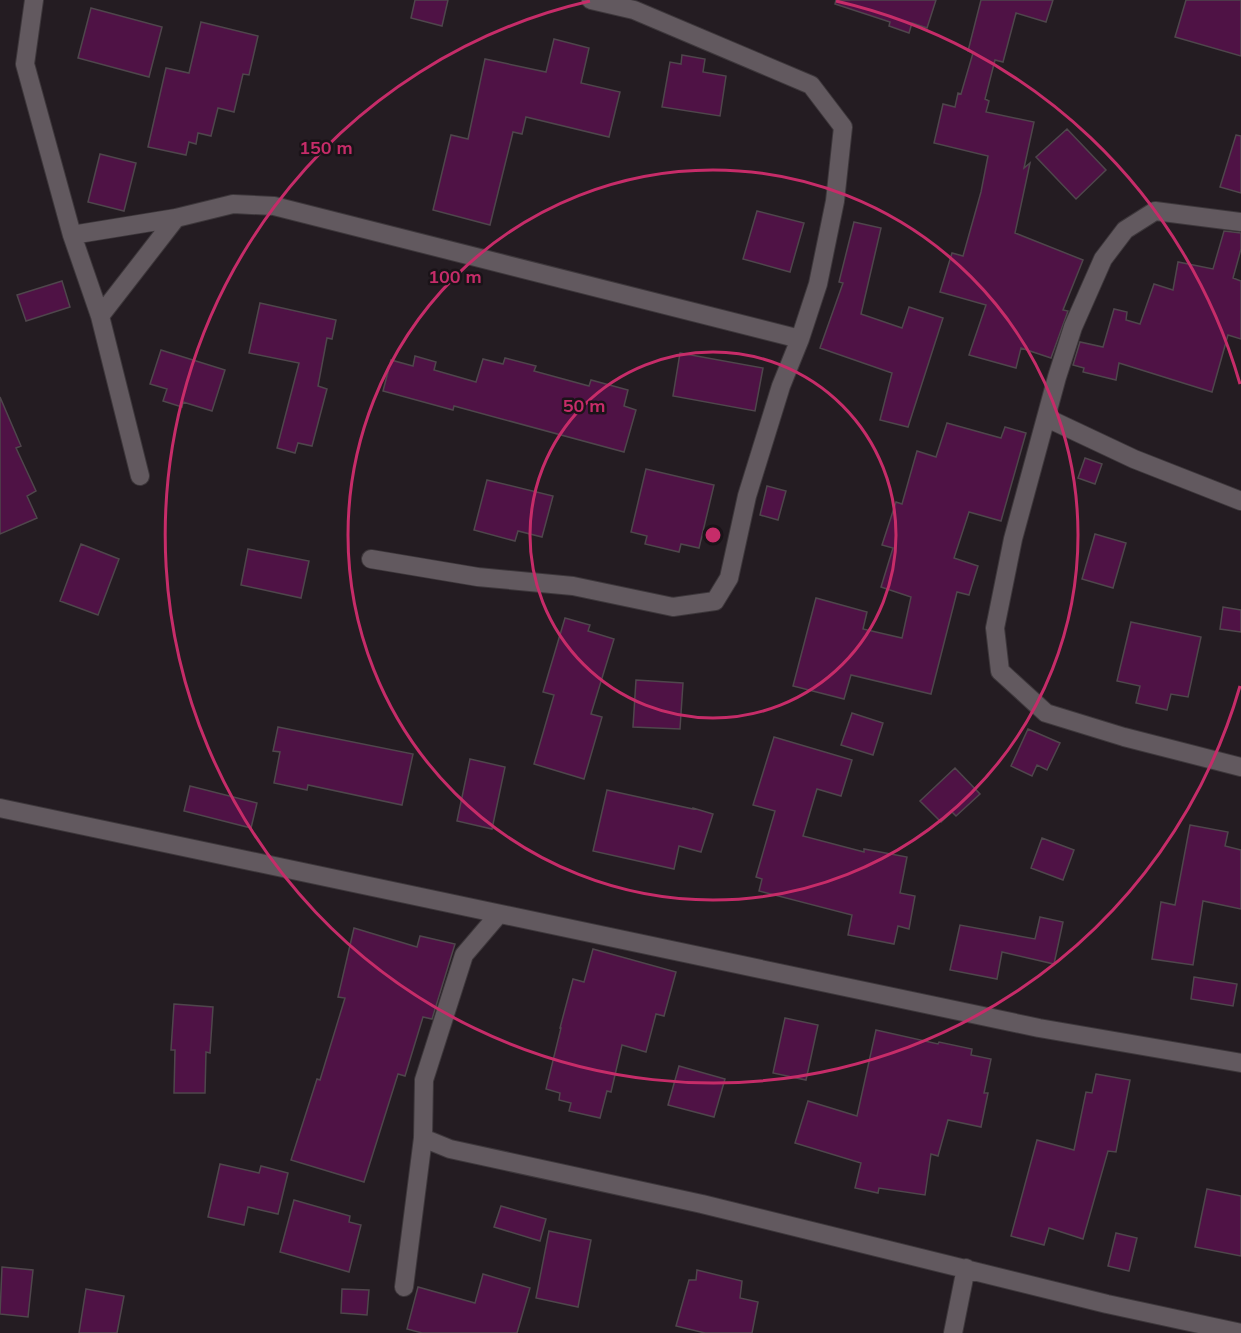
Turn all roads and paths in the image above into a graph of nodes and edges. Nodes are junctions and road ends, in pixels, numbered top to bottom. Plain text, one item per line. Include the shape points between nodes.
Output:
1 (34, 0) edge
2 (591, 0) edge
3 (176, 218) junction
4 (1241, 222) edge
5 (72, 236) junction
6 (100, 316) junction
7 (800, 339) junction
8 (1047, 418) junction
9 (140, 476) dead end
10 (1241, 501) edge
11 (371, 560) dead end
12 (1241, 767) edge
13 (0, 808) edge
14 (499, 914) junction
15 (1241, 1063) edge
16 (423, 1138) junction
17 (966, 1268) junction
18 (404, 1287) dead end
19 (953, 1333) edge
20 (1241, 1333) edge

1 - 5 street via 25,64
2 - 7 street via 634,10 811,85 843,127 829,232
3 - 5 street
3 - 6 street
3 - 7 street via 232,204 274,206
4 - 8 street via 1155,211 1125,230 1103,259 1073,327
5 - 6 street
6 - 9 street
7 - 11 street via 747,496 729,578 715,601 673,608 573,586 478,577
8 - 10 street via 1134,459
8 - 12 street via 1013,539 995,628 1000,671 1046,713
13 - 14 street
14 - 15 street via 1040,1028
14 - 16 street via 464,955 455,981 424,1080
16 - 17 street via 450,1149 702,1204
16 - 18 street
17 - 19 street
17 - 20 street

